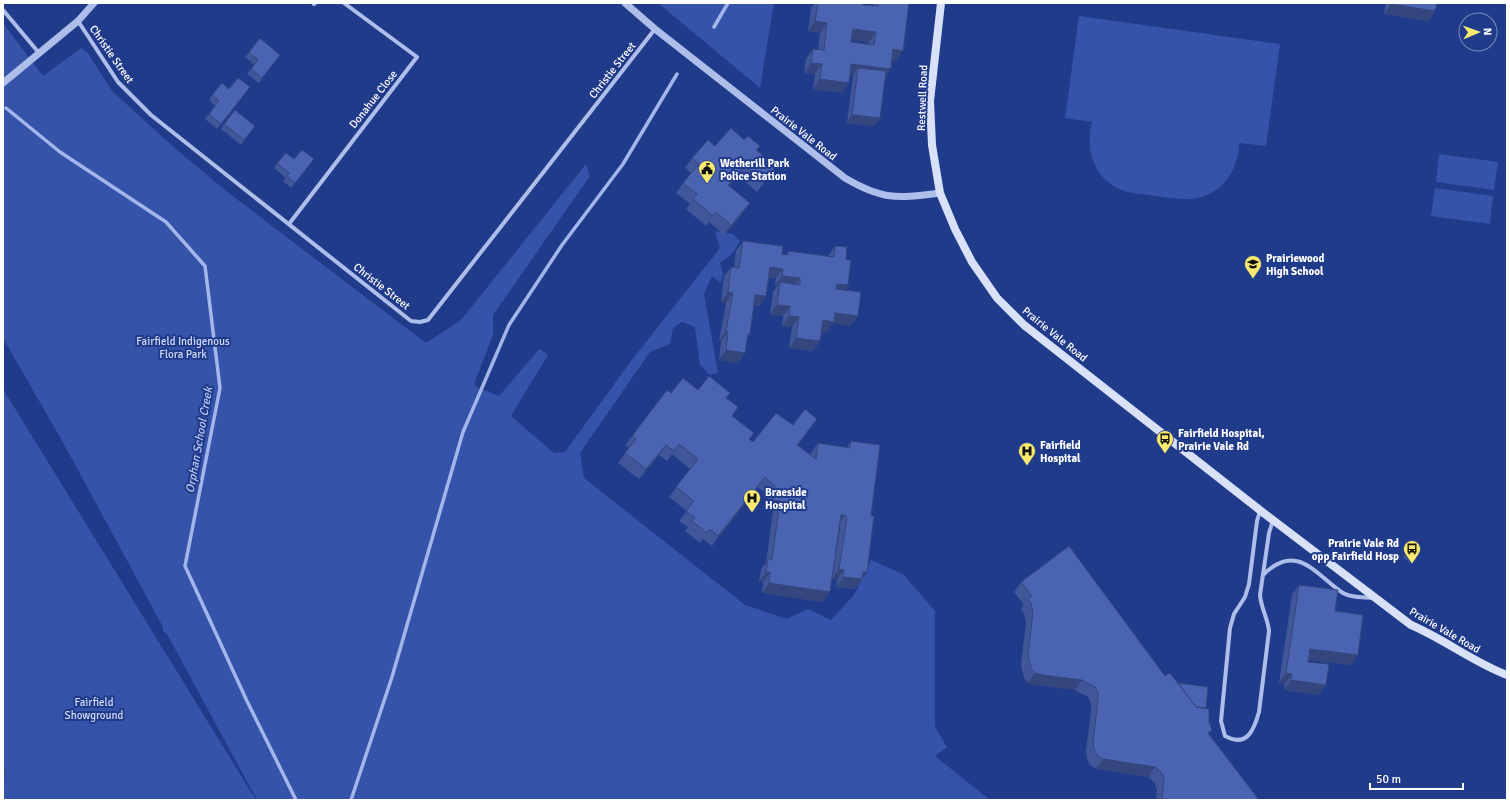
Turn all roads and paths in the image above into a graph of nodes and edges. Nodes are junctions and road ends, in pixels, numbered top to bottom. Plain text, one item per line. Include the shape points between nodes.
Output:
1 (94, 3) edge
2 (344, 3) edge
3 (625, 3) edge
4 (941, 3) edge
5 (3, 10) edge
6 (78, 21) junction
7 (655, 29) junction
8 (40, 53) junction
9 (3, 83) edge
10 (940, 193) junction
11 (288, 224) junction
12 (1261, 511) junction
13 (1273, 520) junction
14 (1263, 575) junction
15 (1378, 599) junction
16 (1507, 675) edge

1 - 6 street
2 - 11 street, Donahue Close via 417,57
3 - 7 street, Prairie Vale Road
4 - 10 main road, Restwell Road via 930,101 932,145
5 - 8 street
6 - 8 street
6 - 11 street, Christie Street via 118,82 151,116
7 - 10 street, Prairie Vale Road via 822,161 860,187 893,197
7 - 11 street, Christie Street via 428,320 411,321
8 - 9 street
10 - 12 main road, Prairie Vale Road via 972,262 997,298 1024,325
12 - 13 main road, Prairie Vale Road
12 - 14 street via 1256,520 1249,584 1232,620 1228,637 1221,722 1225,736 1232,740 1246,738 1256,724 1259,712 1269,631 1268,619 1261,603
13 - 14 street
13 - 15 main road, Prairie Vale Road
14 - 15 street via 1274,566 1298,561 1310,567 1343,594
15 - 16 main road, Prairie Vale Road via 1411,625 1432,634 1491,669

